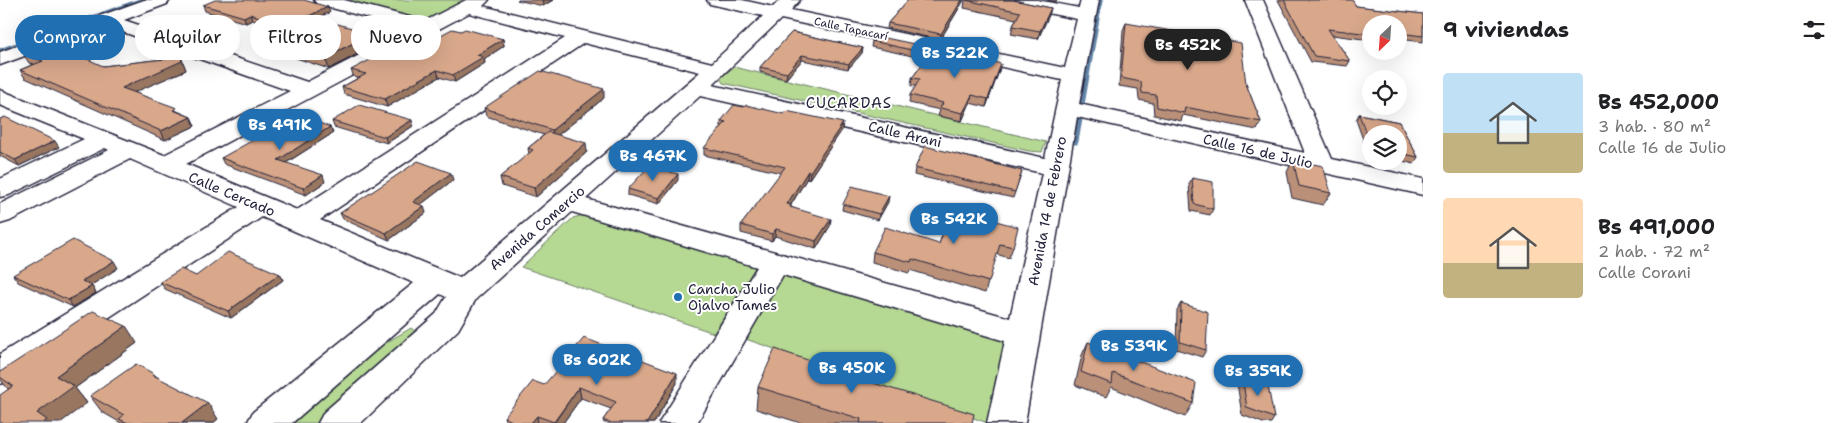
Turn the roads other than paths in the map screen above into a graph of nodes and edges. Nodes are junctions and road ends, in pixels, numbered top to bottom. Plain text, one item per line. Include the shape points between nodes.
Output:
1 (131, 0) edge
2 (161, 0) edge
3 (327, 0) edge
4 (716, 0) edge
5 (1008, 0) edge
6 (1254, 0) edge
7 (474, 3) edge
8 (784, 7) edge
9 (1088, 7) edge
10 (120, 15) edge
11 (381, 15) edge
12 (441, 21) edge
13 (125, 27) edge
14 (581, 36) junction
15 (0, 46) edge
16 (15, 53) edge
17 (0, 59) edge
18 (366, 60) edge
19 (716, 70) junction
20 (1074, 76) junction
21 (696, 88) junction
22 (308, 90) junction
23 (0, 97) edge
24 (1078, 111) junction
25 (104, 139) junction
26 (129, 150) junction
27 (165, 165) junction
28 (1322, 165) junction
29 (1055, 168) junction
30 (0, 188) edge
31 (1423, 188) edge
32 (567, 202) junction
33 (260, 206) junction
34 (0, 215) edge
35 (298, 222) junction
36 (775, 262) junction
37 (450, 286) junction
38 (1023, 334) junction
39 (0, 371) edge
40 (349, 420) edge
41 (266, 423) edge
42 (678, 423) edge
43 (1006, 423) edge

1 - 15 street
2 - 10 street
3 - 11 street
4 - 8 street, Calle Tapacarí
5 - 9 street
6 - 28 street
7 - 12 street
7 - 14 street
8 - 19 street, Avenida Comercio
8 - 20 street, Calle Tapacarí
9 - 20 street, Avenida 14 de Febrero
13 - 22 street
14 - 19 street
14 - 35 street
16 - 17 street
18 - 22 street
19 - 21 street, Avenida Comercio
20 - 24 street, Avenida 14 de Febrero
21 - 29 street, Calle Arani
21 - 32 street, Avenida Comercio
22 - 27 street
23 - 25 street, Calle Cercado
24 - 28 street, Calle 16 de Julio
24 - 29 street, Avenida 14 de Febrero
25 - 26 street, Calle Cercado
25 - 30 street
26 - 27 street, Calle Cercado
26 - 34 street
27 - 33 street, Calle Cercado
28 - 31 street, Calle 16 de Julio
29 - 38 street, Avenida 14 de Febrero
32 - 36 street
32 - 37 street, Avenida Comercio
33 - 35 street, Calle Cercado
33 - 39 street
35 - 37 street, Calle Cercado
36 - 38 street
36 - 42 street
37 - 40 street, Avenida Comercio via 446,322
37 - 41 street, Avenida Comercio
38 - 43 street, Avenida 14 de Febrero

